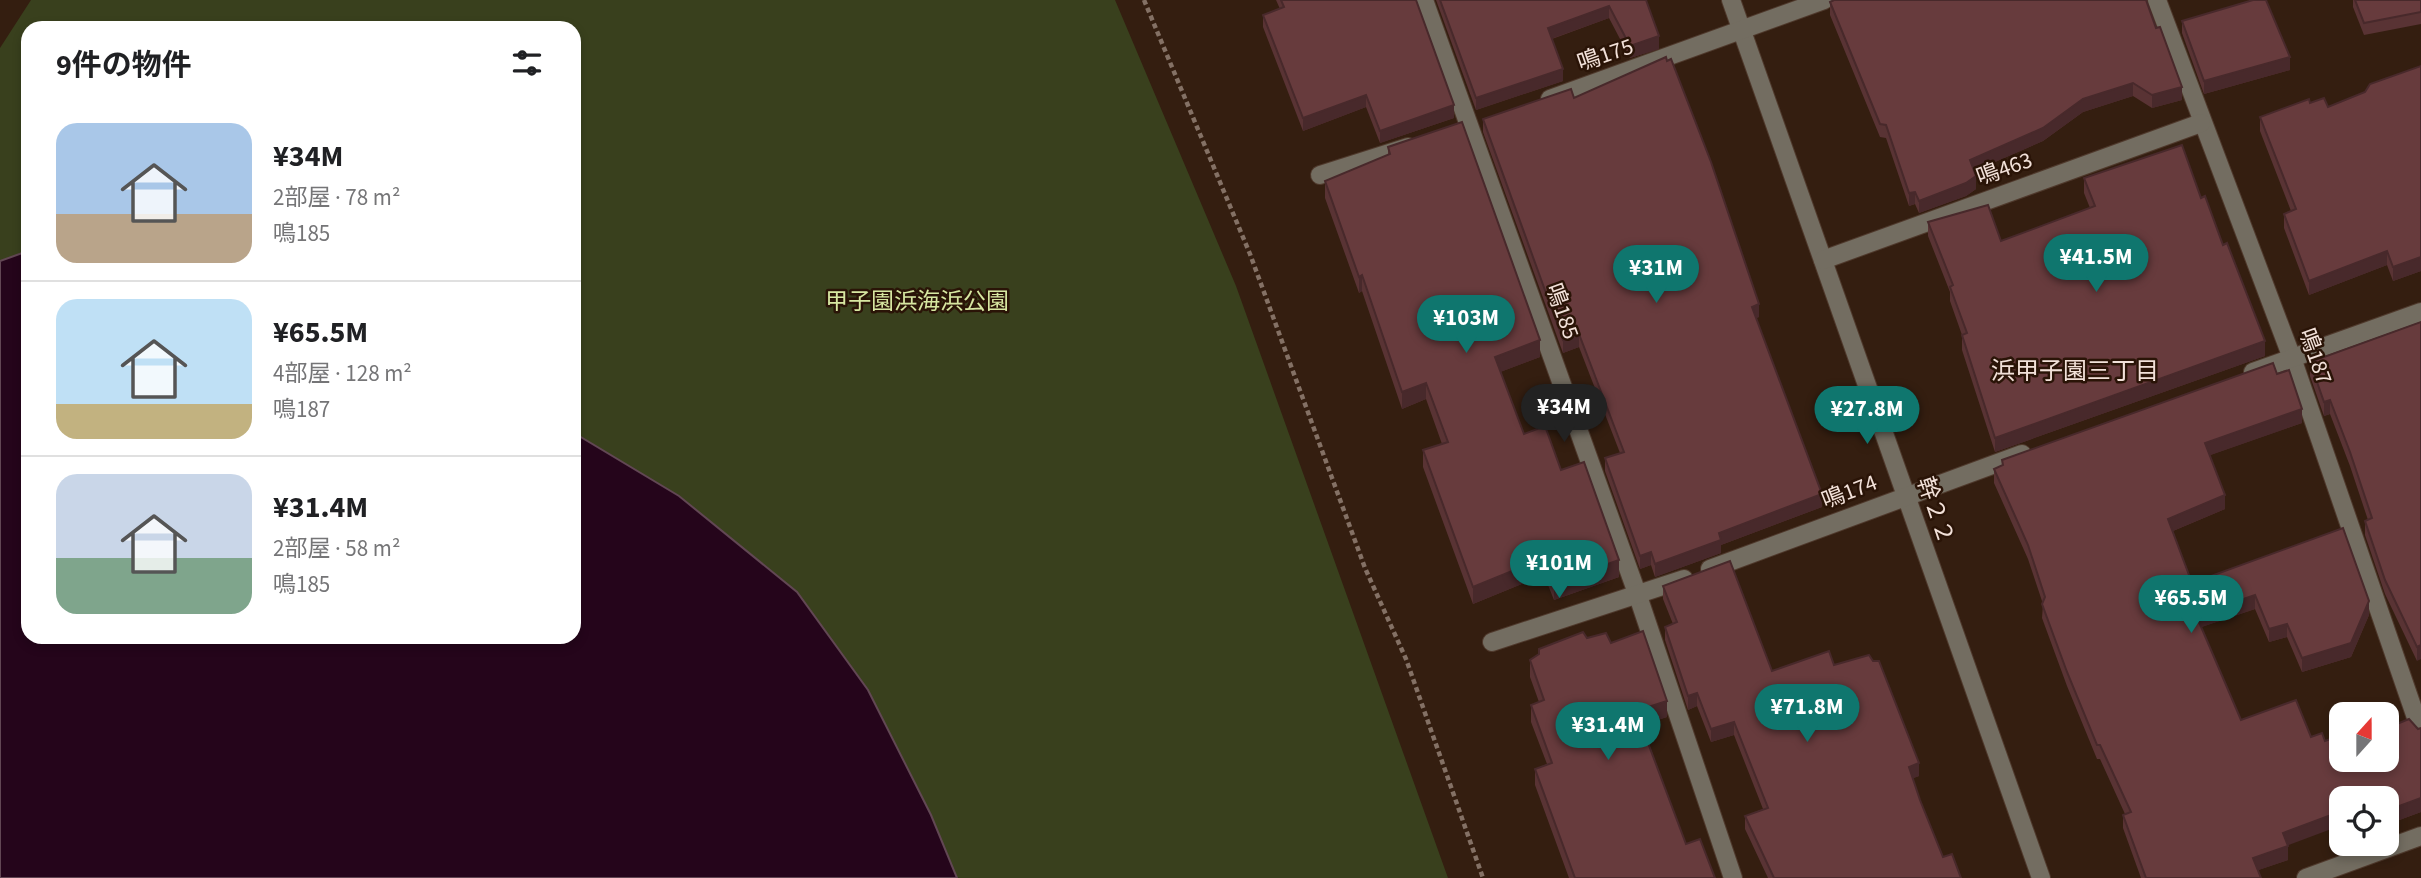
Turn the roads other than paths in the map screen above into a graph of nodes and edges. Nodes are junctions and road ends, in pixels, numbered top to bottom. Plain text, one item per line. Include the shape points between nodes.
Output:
1 (1424, 0) edge
2 (1731, 0) edge
3 (1824, 0) edge
4 (2157, 0) edge
5 (1742, 30) junction
6 (1536, 104) edge
7 (2201, 123) junction
8 (1478, 124) junction
9 (1446, 135) edge
10 (1421, 143) edge
11 (1320, 175) dead end
12 (1823, 260) junction
13 (2421, 312) edge
14 (2291, 358) junction
15 (2240, 376) edge
16 (2034, 450) edge
17 (1905, 496) junction
18 (1638, 596) junction
19 (1492, 642) dead end
20 (2421, 732) edge
21 (2421, 836) edge
22 (1733, 878) edge
23 (2041, 878) edge
24 (2306, 878) edge

1 - 8 street, 鳴185
2 - 5 street, 幹２２
3 - 5 street, 鳴175
4 - 7 street, 鳴187
5 - 6 street, 鳴175
5 - 12 street, 幹２２
7 - 12 street, 鳴463
7 - 14 street, 鳴187
8 - 9 street
8 - 18 street, 鳴185
10 - 11 street
12 - 17 street, 幹２２
13 - 14 street
14 - 15 street
14 - 20 street, 鳴187
16 - 17 street, 鳴174
17 - 18 street, 鳴174
17 - 23 street, 幹２２
18 - 19 street, 鳴174
18 - 22 street, 鳴185
21 - 24 street

